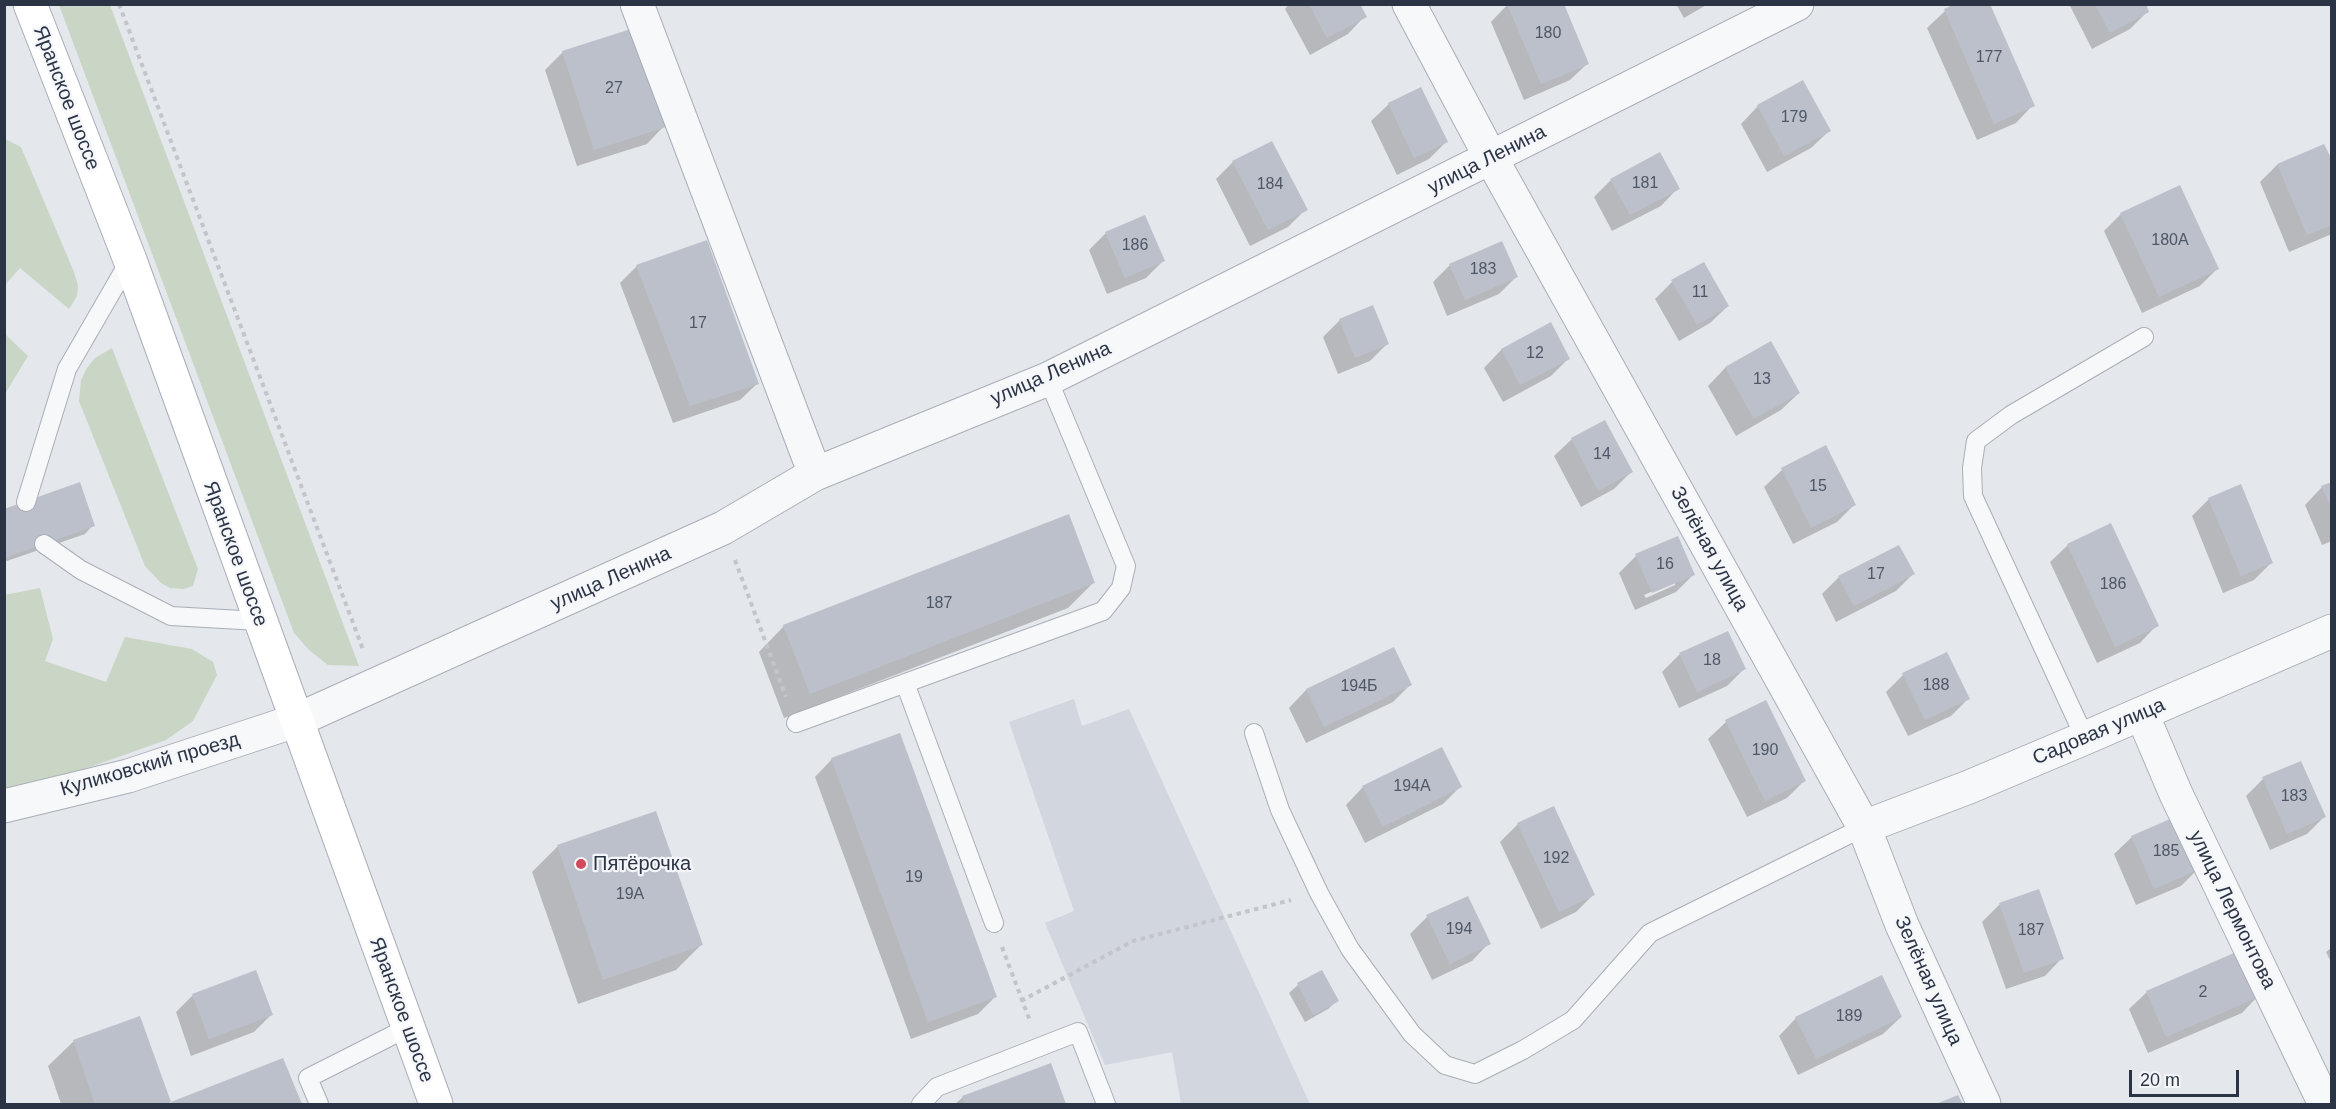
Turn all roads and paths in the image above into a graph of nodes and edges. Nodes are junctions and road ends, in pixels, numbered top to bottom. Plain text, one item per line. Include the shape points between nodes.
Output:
1 (30, 4) edge
2 (119, 4) edge
3 (638, 4) edge
4 (1409, 4) edge
5 (1797, 4) edge
6 (1491, 158) junction
7 (130, 260) junction
8 (2144, 337) dead end
9 (1048, 379) junction
10 (815, 474) junction
11 (26, 502) dead end
12 (723, 528) junction
13 (44, 544) dead end
14 (259, 621) junction
15 (2331, 631) edge
16 (905, 682) junction
17 (377, 685) junction
18 (2142, 714) junction
19 (295, 721) junction
20 (796, 723) joint
21 (1254, 733) dead end
22 (2085, 738) junction
23 (4, 806) edge
24 (1864, 827) junction
25 (1318, 892) junction
26 (994, 923) joint
27 (1021, 1001) junction
28 (407, 1028) junction
29 (1041, 1046) junction
30 (319, 1104) edge
31 (436, 1104) edge
32 (921, 1104) edge
33 (1106, 1104) edge
34 (1984, 1104) edge
35 (2325, 1104) edge

1 - 7 main road, Яранское шоссе
2 - 17 path
3 - 10 street
4 - 6 street, Зелёная улица
5 - 6 street, улица Ленина
6 - 9 street, улица Ленина
6 - 24 street, Зелёная улица
7 - 11 lane via 67,369
7 - 14 main road, Яранское шоссе
8 - 22 lane via 1993,428 1976,441 1972,468 1973,496
9 - 10 street, улица Ленина
9 - 16 lane via 1126,566 1121,588 1103,611
10 - 12 street, улица Ленина
12 - 17 street, улица Ленина
12 - 20 path
13 - 14 lane via 81,570 171,616
14 - 19 main road, Яранское шоссе
15 - 18 street, Садовая улица
16 - 20 lane
16 - 26 lane
17 - 19 street, улица Ленина
18 - 22 street, Садовая улица
18 - 35 street, улица Лермонтова via 2176,794
19 - 23 street, Куликовский проезд via 128,776
19 - 28 main road, Яранское шоссе
21 - 25 lane via 1280,810
22 - 24 street, Садовая улица
24 - 25 lane via 1650,933 1573,1020 1475,1074 1444,1065 1412,1034 1350,949
24 - 34 street, Зелёная улица via 1902,925
25 - 27 path via 1133,941
26 - 27 path
27 - 29 path
28 - 30 lane via 308,1078
28 - 31 main road, Яранское шоссе
29 - 32 lane via 937,1087
29 - 33 lane via 1078,1032

